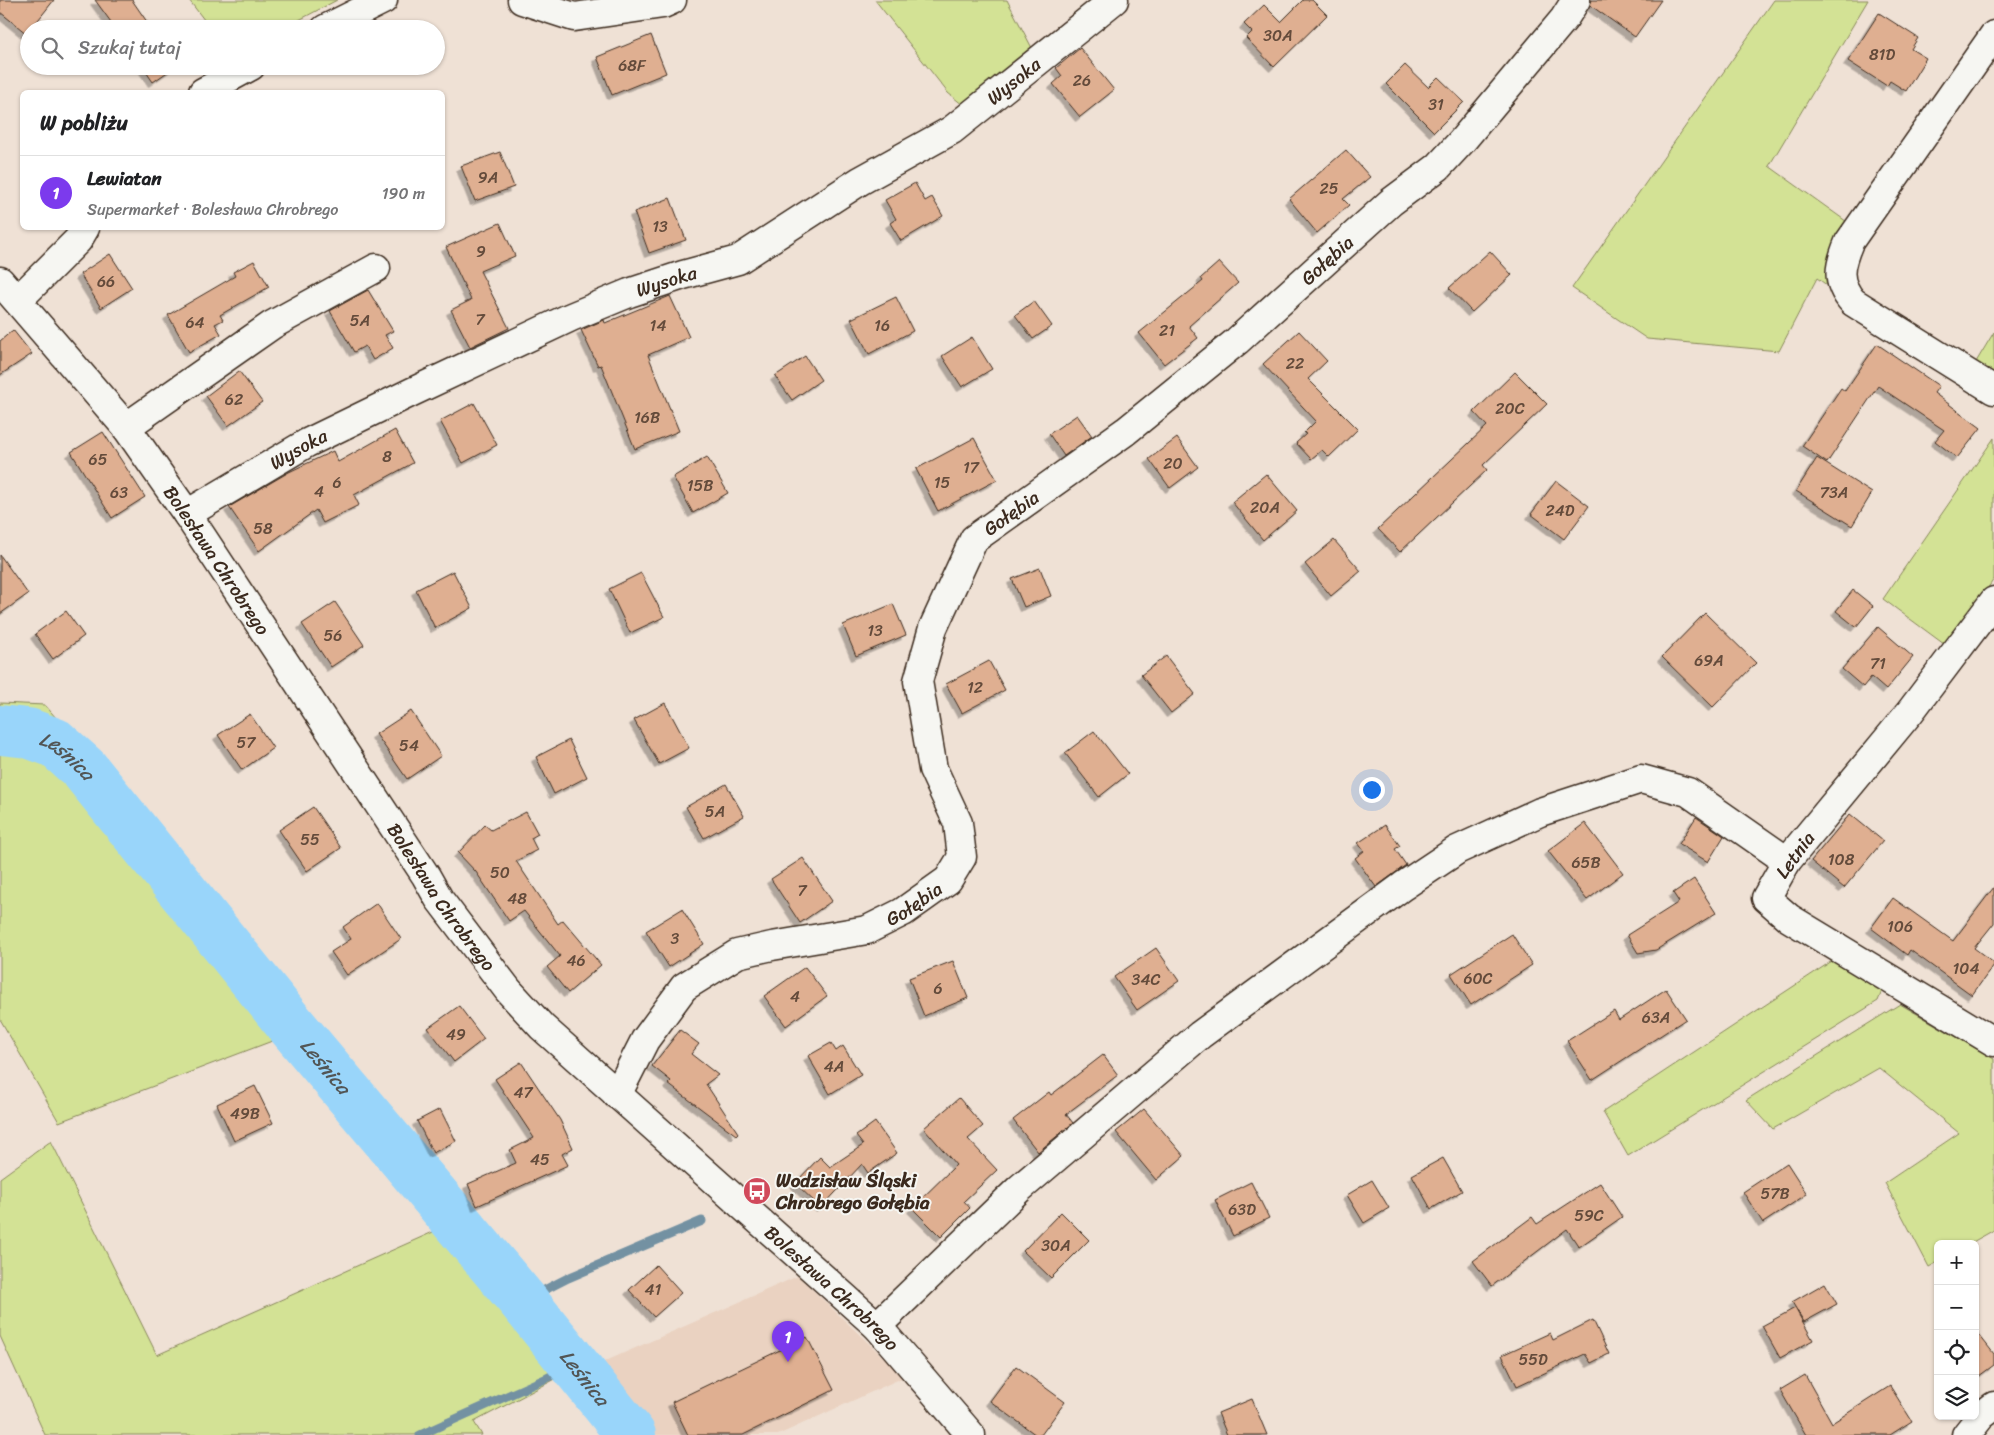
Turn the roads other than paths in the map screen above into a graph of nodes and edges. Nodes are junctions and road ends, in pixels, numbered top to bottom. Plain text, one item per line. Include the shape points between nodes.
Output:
1 (383, 0) edge
2 (522, 0) edge
3 (672, 0) edge
4 (1114, 0) edge
5 (1576, 0) edge
6 (343, 20) edge
7 (1994, 35) edge
8 (234, 75) edge
9 (207, 90) edge
10 (84, 230) edge
11 (376, 268) dead end
12 (9, 290) edge
13 (1994, 390) edge
14 (126, 427) junction
15 (187, 514) junction
16 (1994, 601) edge
17 (1787, 861) junction
18 (1994, 1042) edge
19 (616, 1095) junction
20 (877, 1326) junction
21 (1994, 1406) edge
22 (971, 1435) edge
23 (1966, 1435) edge

1 - 6 street
2 - 3 street via 574,17
4 - 15 street, Wysoka via 952,130 860,181 738,260 629,292 570,317 307,443
5 - 19 street, Gołębia via 1438,167 1391,202 1237,341 1126,431 974,539 933,628 918,680 933,769 958,822 962,857 948,880 903,912 867,930 736,954 684,987 644,1040
7 - 13 street via 1849,242 1840,269 1845,293 1853,302
8 - 9 street
10 - 12 street via 78,240
11 - 14 street via 272,325
12 - 14 street, Bolesława Chrobrego
14 - 15 street, Bolesława Chrobrego
15 - 19 street, Bolesława Chrobrego via 439,899 508,990 542,1027
16 - 17 street, Letnia via 1910,712
17 - 18 street, Letnia via 1766,898 1776,908
17 - 20 street via 1688,792 1641,779 1540,812 1456,850 1200,1035 1019,1189
19 - 20 street, Bolesława Chrobrego
20 - 22 street, Bolesława Chrobrego
21 - 23 street

